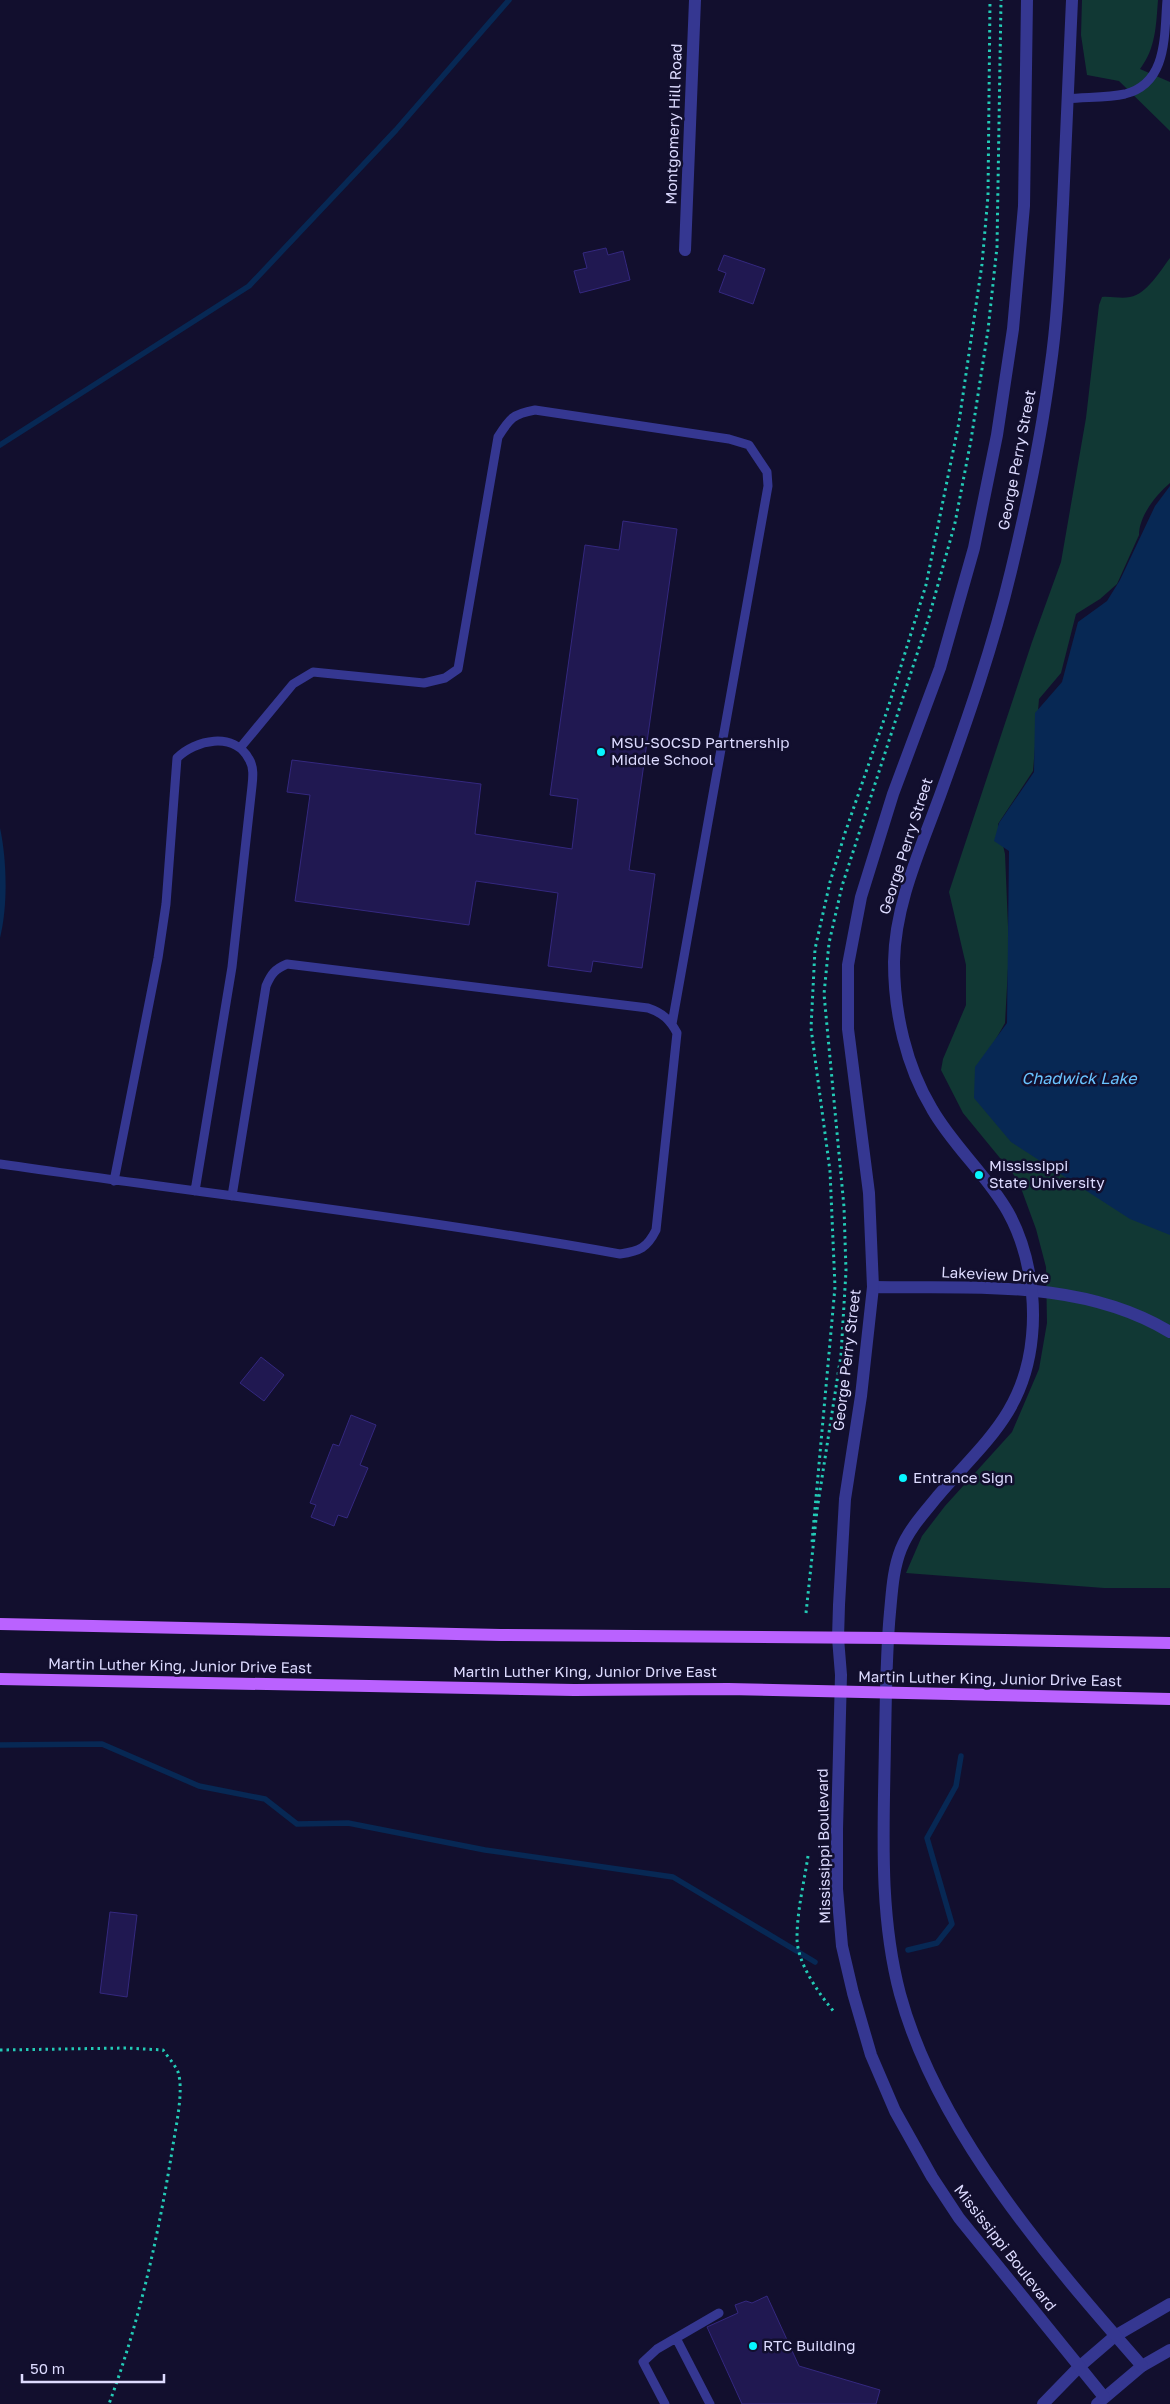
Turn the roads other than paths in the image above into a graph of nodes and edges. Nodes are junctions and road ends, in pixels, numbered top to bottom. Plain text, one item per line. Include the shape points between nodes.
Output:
1 (695, 0) edge
2 (1027, 0) edge
3 (1072, 0) edge
4 (1167, 0) edge
5 (1067, 99) junction
6 (685, 250) dead end
7 (240, 748) junction
8 (672, 1024) junction
9 (0, 1164) edge
10 (114, 1181) junction
11 (195, 1191) junction
12 (232, 1196) junction
13 (872, 1288) junction
14 (1031, 1290) junction
15 (1170, 1332) edge
16 (0, 1624) edge
17 (838, 1638) junction
18 (888, 1638) junction
19 (1170, 1643) edge
20 (0, 1679) edge
21 (840, 1693) junction
22 (886, 1693) junction
23 (1170, 1699) edge
24 (1170, 2304) edge
25 (719, 2313) dead end
26 (1115, 2336) junction
27 (676, 2338) junction
28 (1170, 2350) edge
29 (1142, 2366) junction
30 (1079, 2367) junction
31 (1100, 2400) edge
32 (665, 2404) edge
33 (710, 2404) edge
34 (1043, 2404) edge

1 - 6 street, Montgomery Hill Road
2 - 13 street, George Perry Street via 1024,206 1013,329 995,445 962,591 940,668 893,794 861,896 848,965 848,1029 869,1193
3 - 5 street, George Perry Street
4 - 5 lane via 1162,55 1156,74 1126,93
5 - 14 street, George Perry Street via 1051,367 1033,468 987,657 906,891 896,931 894,960 899,1014 910,1063 919,1085 945,1130 1006,1209 1024,1248
7 - 8 lane via 293,684 314,672 424,683 445,678 458,669 498,437 516,413 535,410 729,439 749,445 767,472 768,486
7 - 10 lane via 223,742 203,741 186,749 177,758 166,904
7 - 11 lane via 250,759 252,786 232,967
8 - 12 lane via 661,1012 648,1008 287,964 277,968 266,986
8 - 12 lane via 677,1033 656,1230 650,1242 637,1252 620,1254 485,1230
9 - 10 lane
10 - 11 lane
11 - 12 lane
13 - 14 street, Lakeview Drive
13 - 17 street, George Perry Street via 861,1396 845,1499
14 - 15 street, Lakeview Drive via 1077,1297 1124,1310
14 - 18 street, George Perry Street via 1032,1340 1022,1382 995,1434 910,1530 900,1550 894,1574
16 - 17 main road via 501,1636
17 - 18 main road
17 - 21 street, Mississippi Boulevard
18 - 19 main road
18 - 22 street, Mississippi Boulevard
20 - 21 main road, Martin Luther King, Junior Drive East
21 - 22 main road, Martin Luther King, Junior Drive East
21 - 30 street, Mississippi Boulevard via 837,1888 842,1946 871,2054 895,2111 958,2218
22 - 23 main road, Martin Luther King, Junior Drive East
22 - 26 street, Mississippi Boulevard via 884,1893 900,1994 921,2054 950,2115 992,2180
24 - 26 street
25 - 27 lane
26 - 29 street, Mississippi Boulevard
26 - 30 street
27 - 32 lane via 643,2362
27 - 33 lane
28 - 29 street
29 - 31 street
30 - 31 street, Mississippi Boulevard
30 - 34 street

